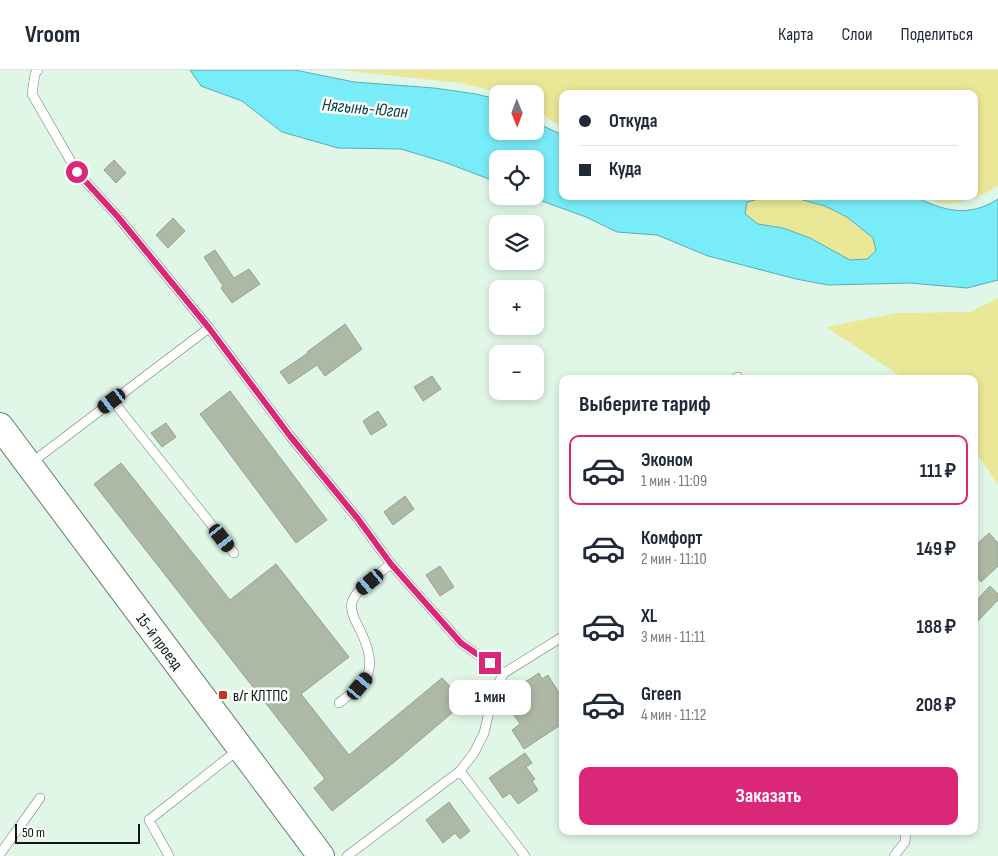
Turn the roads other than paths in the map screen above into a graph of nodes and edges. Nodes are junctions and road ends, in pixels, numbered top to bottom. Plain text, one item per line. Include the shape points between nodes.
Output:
1 (38, 70) edge
2 (209, 328) junction
3 (112, 401) junction
4 (0, 426) edge
5 (28, 464) junction
6 (234, 553) dead end
7 (391, 564) junction
8 (559, 639) edge
9 (504, 673) junction
10 (339, 703) dead end
11 (240, 748) junction
12 (460, 771) junction
13 (40, 798) dead end
14 (905, 835) edge
15 (0, 854) edge
16 (169, 856) edge
17 (321, 856) edge
18 (347, 856) edge
19 (525, 856) edge
20 (894, 856) edge

1 - 2 lane via 32,94 77,172
2 - 3 lane
2 - 7 lane
3 - 5 lane
3 - 6 lane
4 - 5 main road, 15-й проезд
5 - 11 main road, 15-й проезд
7 - 9 lane via 461,643
7 - 10 lane via 359,591 351,604 370,666 367,678
8 - 9 lane
9 - 12 lane via 494,691 484,733
11 - 16 lane via 149,820
11 - 17 main road, 15-й проезд
12 - 18 lane
12 - 19 lane
13 - 15 lane
14 - 20 lane

